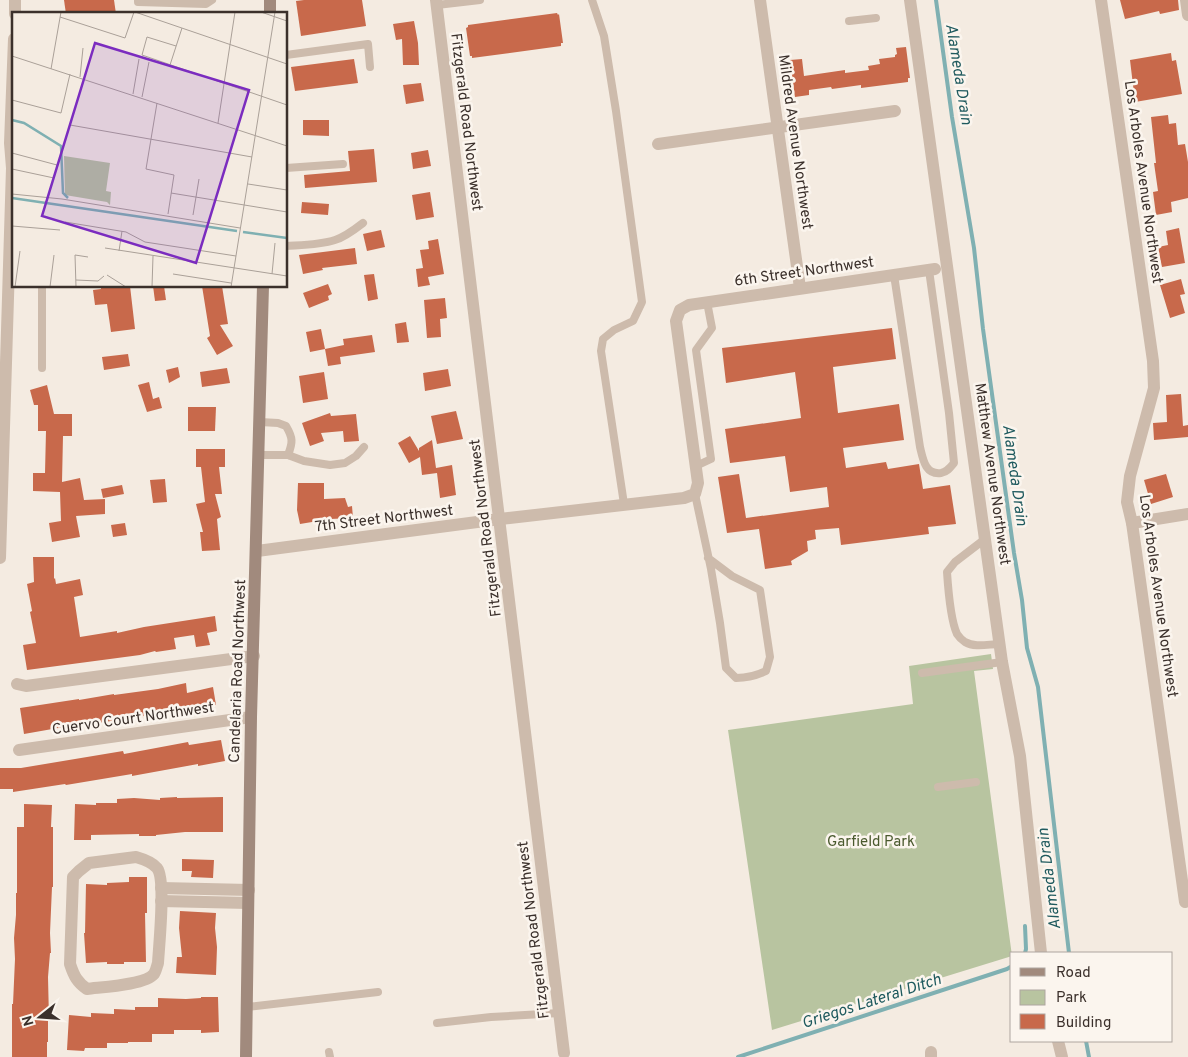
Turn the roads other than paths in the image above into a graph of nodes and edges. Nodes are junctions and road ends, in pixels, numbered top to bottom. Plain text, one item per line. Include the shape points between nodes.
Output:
1 (138, 0) edge
2 (212, 0) edge
3 (480, 0) edge
4 (592, 0) edge
5 (760, 0) edge
6 (910, 0) edge
7 (1101, 0) edge
8 (1186, 0) edge
9 (436, 3) edge
10 (1188, 14) edge
11 (876, 18) dead end
12 (849, 21) dead end
13 (288, 55) edge
14 (12, 62) edge
15 (370, 67) dead end
16 (895, 112) dead end
17 (777, 127) junction
18 (5, 143) edge
19 (658, 144) dead end
20 (343, 164) dead end
21 (9, 168) edge
22 (288, 168) edge
23 (363, 223) dead end
24 (288, 246) edge
25 (12, 261) edge
26 (932, 270) joint
27 (894, 275) junction
28 (42, 288) edge
29 (263, 288) edge
30 (800, 288) junction
31 (707, 302) junction
32 (42, 368) dead end
33 (260, 422) junction
34 (364, 447) dead end
35 (259, 455) junction
36 (288, 455) junction
37 (696, 466) junction
38 (695, 494) junction
39 (624, 504) junction
40 (1188, 514) edge
41 (500, 519) junction
42 (1132, 523) junction
43 (985, 539) junction
44 (0, 545) edge
45 (257, 551) junction
46 (0, 558) edge
47 (708, 558) junction
48 (1000, 644) junction
49 (254, 656) junction
50 (1002, 662) junction
51 (922, 673) dead end
52 (17, 684) dead end
53 (252, 717) junction
54 (19, 750) dead end
55 (976, 782) dead end
56 (938, 787) dead end
57 (161, 895) junction
58 (249, 896) junction
59 (1185, 902) dead end
60 (1041, 952) edge
61 (378, 992) dead end
62 (246, 1007) junction
63 (559, 1013) junction
64 (437, 1024) dead end
65 (1058, 1042) edge
66 (564, 1053) dead end
67 (246, 1057) edge
68 (1062, 1057) edge

1 - 2 lane via 206,4
3 - 9 lane
4 - 39 lane via 604,36 642,302 632,321 603,339 601,351
5 - 17 street, Mildred Avenue Northwest
6 - 43 street, Matthew Avenue Northwest
7 - 42 street, Los Arboles Avenue Northwest via 1153,361 1154,388 1130,476 1127,502
8 - 10 street
9 - 41 street, Fitzgerald Road Northwest
11 - 12 lane
13 - 15 lane via 368,44
14 - 18 street
16 - 17 street
17 - 19 street
17 - 30 street, Mildred Avenue Northwest
18 - 21 street
20 - 22 lane
21 - 25 street
23 - 24 lane via 336,240
25 - 44 street
26 - 27 street, 6th Street Northwest
26 - 27 lane via 954,463 945,472 938,473 927,469 920,447
27 - 30 street, 6th Street Northwest
28 - 32 lane
29 - 33 main road, Candelaria Road Northwest
30 - 31 street, 6th Street Northwest
31 - 37 lane via 712,328 696,350 711,459
31 - 37 street, 6th Street Northwest via 689,304 680,310 676,321
33 - 35 main road, Candelaria Road Northwest
33 - 36 lane via 286,426 292,438
34 - 36 lane via 345,463 330,465
35 - 36 lane
35 - 45 main road, Candelaria Road Northwest
37 - 38 street via 698,483
38 - 39 street, 7th Street Northwest
38 - 47 lane
39 - 41 street, 7th Street Northwest
40 - 42 street
41 - 45 street, 7th Street Northwest
41 - 63 street, Fitzgerald Road Northwest
42 - 59 street, Los Arboles Avenue Northwest
43 - 48 street, Matthew Avenue Northwest
43 - 48 lane via 947,572 954,626 966,643
44 - 46 street
45 - 49 main road, Candelaria Road Northwest
47 - 47 lane via 726,668 736,678 757,676 766,671 770,656 760,590 732,576
48 - 50 street, Matthew Avenue Northwest
49 - 52 street via 26,686
49 - 53 main road, Candelaria Road Northwest
50 - 51 lane
50 - 60 street, Matthew Avenue Northwest via 1020,756
53 - 54 street, Cuervo Court Northwest
53 - 58 main road, Candelaria Road Northwest
55 - 56 lane
57 - 57 street via 162,881 157,868 136,857 89,864 73,877 70,964 78,982 87,989 138,983 155,974
57 - 58 street
58 - 62 main road, Candelaria Road Northwest
61 - 62 lane
62 - 67 main road, Candelaria Road Northwest
63 - 64 lane via 491,1016
63 - 66 street, Fitzgerald Road Northwest
65 - 68 street

